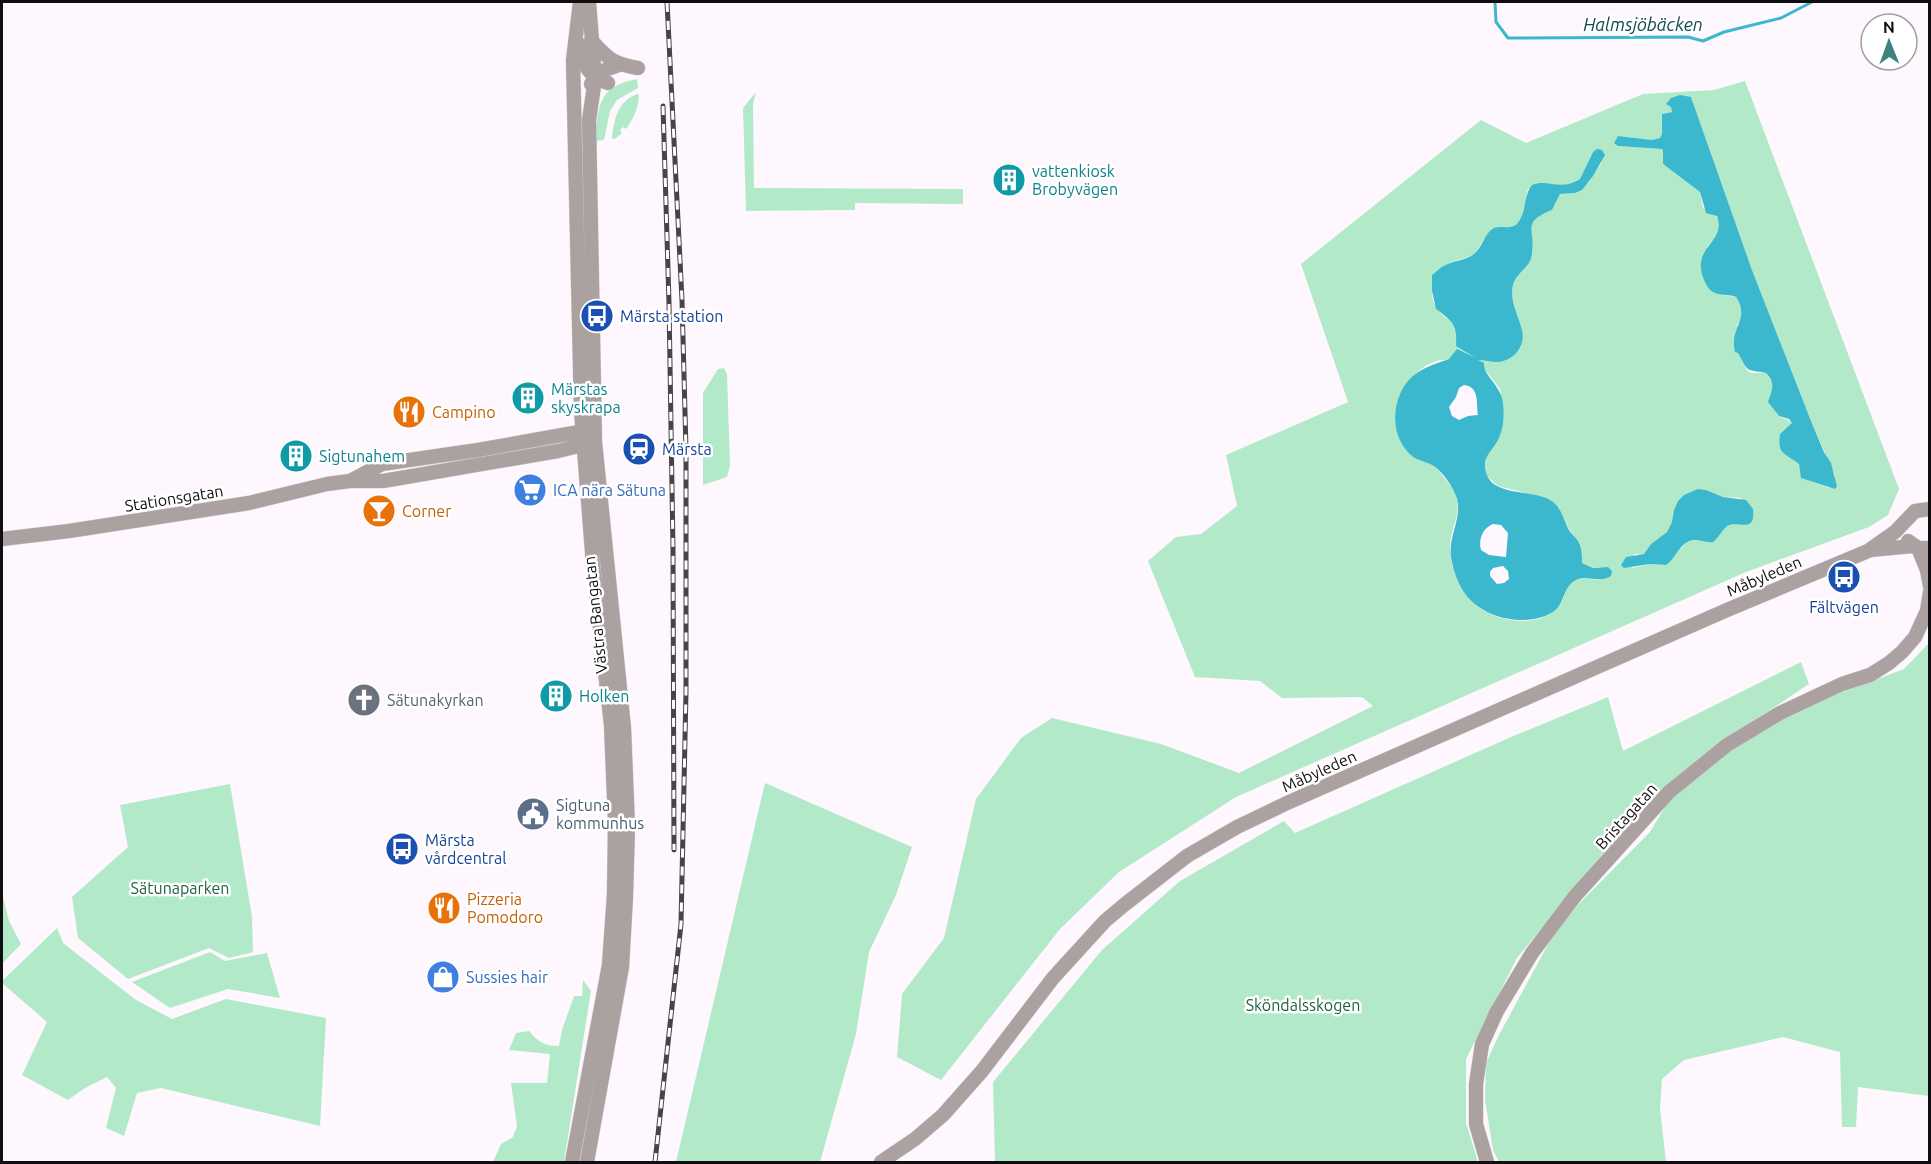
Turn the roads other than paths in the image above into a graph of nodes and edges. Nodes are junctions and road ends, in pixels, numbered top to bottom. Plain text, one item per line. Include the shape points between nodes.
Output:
1 (580, 2) edge
2 (589, 2) edge
3 (584, 39) junction
4 (619, 65) junction
5 (602, 81) junction
6 (576, 128) junction
7 (589, 437) junction
8 (1929, 509) edge
9 (1905, 522) junction
10 (2, 539) edge
11 (1920, 547) edge
12 (1868, 551) junction
13 (1929, 586) edge
14 (1929, 592) edge
15 (572, 1162) edge
16 (587, 1162) edge
17 (880, 1162) edge
18 (1487, 1162) edge

1 - 3 street, Västra Bangatan
2 - 3 street, Västra Bangatan
3 - 4 street
3 - 5 street, Västra Bangatan via 582,57 588,71
3 - 6 street, Västra Bangatan via 573,60
4 - 5 street via 605,70
4 - 5 street via 638,68
5 - 6 street, Västra Bangatan via 586,90
5 - 7 street, Västra Bangatan via 592,97 589,120
6 - 7 street, Västra Bangatan via 576,239
7 - 10 street, Stationsgatan via 383,482 327,484 226,507
7 - 15 street, Västra Bangatan via 593,565 611,725 615,847 609,965
7 - 16 street, Västra Bangatan via 624,728 627,826 622,968
8 - 9 street, Måbyleden via 1915,511
9 - 11 street via 1906,539
9 - 12 street, Måbyleden
11 - 12 street, Måbyleden
11 - 13 street
12 - 17 street, Måbyleden via 1287,803 1187,856 1105,921 1053,978 943,1115
14 - 18 street, Bristagatan via 1927,611 1916,637 1896,658 1870,675 1780,713 1727,745 1669,792 1575,896 1532,953 1482,1044 1476,1124

